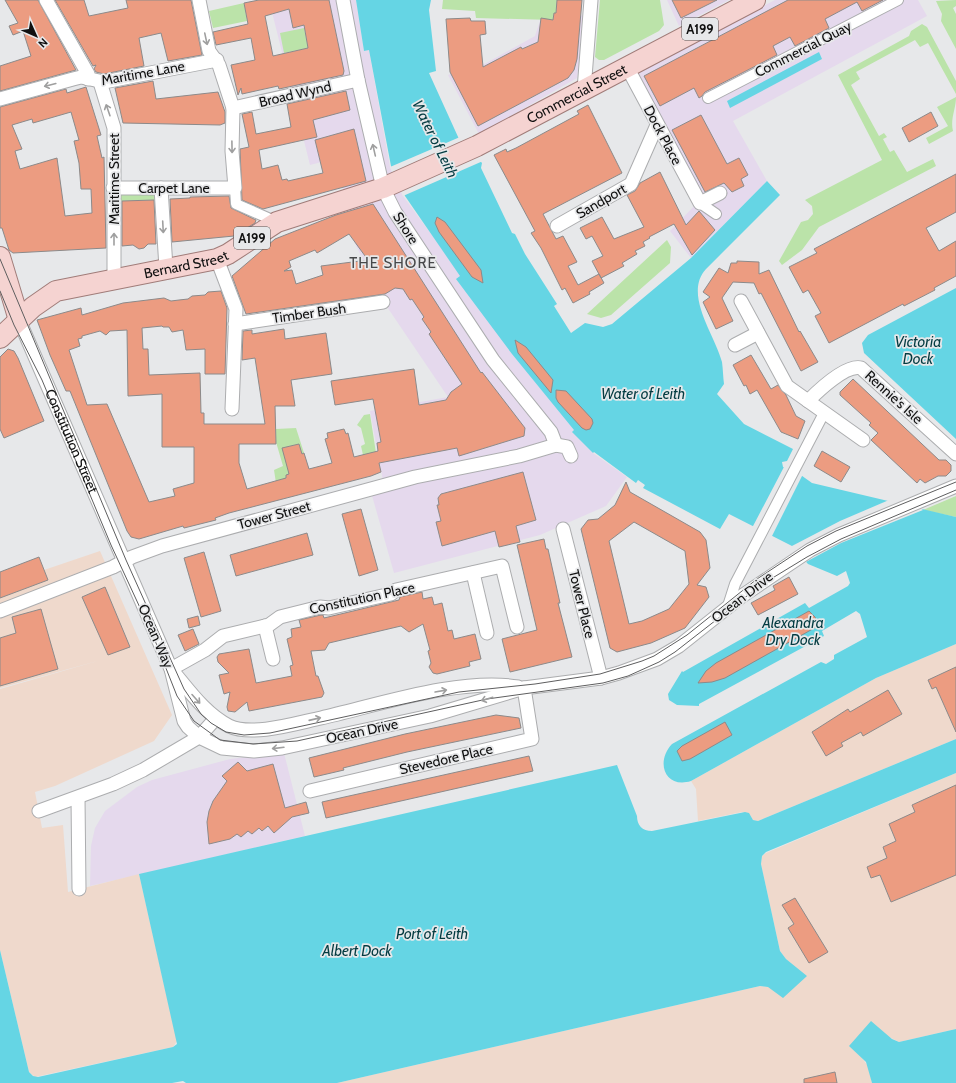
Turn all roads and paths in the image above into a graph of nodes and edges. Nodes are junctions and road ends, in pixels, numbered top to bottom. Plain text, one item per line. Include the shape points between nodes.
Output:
1 (46, 0) edge
2 (200, 0) edge
3 (343, 0) edge
4 (591, 0) edge
5 (755, 0) edge
6 (898, 0) edge
7 (217, 60) junction
8 (627, 67) junction
9 (358, 80) junction
10 (94, 81) junction
11 (584, 90) junction
12 (708, 98) dead end
13 (0, 99) edge
14 (233, 108) junction
15 (658, 125) junction
16 (390, 185) junction
17 (113, 188) junction
18 (161, 188) junction
19 (235, 188) junction
20 (720, 193) dead end
21 (700, 203) junction
22 (716, 214) dead end
23 (277, 222) junction
24 (557, 226) dead end
25 (0, 257) edge
26 (217, 259) junction
27 (166, 268) junction
28 (114, 278) junction
29 (0, 289) edge
30 (741, 301) dead end
31 (383, 302) dead end
32 (19, 320) junction
33 (236, 324) junction
34 (758, 333) junction
35 (0, 338) edge
36 (735, 345) dead end
37 (808, 401) junction
38 (232, 409) dead end
39 (824, 412) junction
40 (863, 440) dead end
41 (556, 445) junction
42 (956, 454) edge
43 (571, 456) dead end
44 (956, 486) edge
45 (563, 529) dead end
46 (123, 562) junction
47 (473, 573) junction
48 (728, 606) junction
49 (0, 611) edge
50 (265, 626) junction
51 (517, 627) dead end
52 (487, 633) dead end
53 (273, 659) dead end
54 (171, 669) junction
55 (601, 678) junction
56 (524, 688) junction
57 (182, 713) joint
58 (216, 718) junction
59 (199, 737) junction
60 (310, 791) dead end
61 (78, 798) junction
62 (39, 811) dead end
63 (78, 889) dead end

1 - 10 street, Maritime Street
2 -> 7 street via 209,51
3 - 9 street, Shore
4 - 11 street
5 - 8 main road, Commercial Street / A199
6 - 12 street, Commercial Quay
7 - 10 street, Maritime Lane
7 - 14 street
8 - 11 main road, Commercial Street / A199
8 - 15 street, Dock Place
9 - 14 street, Broad Wynd
16 -> 9 street, Shore
10 -> 13 street, Maritime Lane via 73,78
17 -> 10 street, Maritime Street via 114,128
11 - 16 main road, Commercial Street / A199 via 477,146
14 -> 19 street via 232,151
15 - 21 street, Dock Place
15 - 24 street, Sandport via 631,184
16 - 23 main road, Bernard Street / A199
16 - 41 street, Shore via 403,224 491,358 551,432
17 - 18 street, Carpet Lane
28 -> 17 street, Maritime Street
18 - 19 street, Carpet Lane
18 -> 27 street
19 - 23 street via 236,204
20 - 21 street
21 - 22 street, Dock Place
23 - 26 main road, Bernard Street / A199
25 - 32 main road, Constitution Street
26 - 27 main road, Bernard Street / A199
26 - 33 street via 236,310
27 - 28 main road, Bernard Street / A199
28 - 32 main road, Bernard Street / A199 via 56,290
29 - 32 main road, Constitution Street
30 - 34 street
31 - 33 street, Timber Bush
32 - 35 main road, A199
32 - 46 street, Constitution Street
33 - 38 street
34 - 36 street
34 - 37 street via 787,386
37 - 39 street
37 - 42 street, Rennie's Isle via 820,388 853,367 861,368
39 - 40 street
39 - 48 street via 731,593
41 - 43 street, Shore via 567,447
41 - 46 street, Tower Street via 519,456 415,477 261,518 162,546
44 - 48 street, Ocean Drive via 839,535 788,563
45 - 55 street, Tower Place
46 - 49 street, Tower Street
46 - 54 street, Ocean Way
47 - 50 street, Constitution Place via 329,608 320,606 280,617
47 - 51 street, Constitution Place via 502,566
47 - 52 street
48 - 55 street, Ocean Drive via 679,646 638,667
50 - 53 street
50 - 54 street, Constitution Place via 223,636 205,650
54 - 57 street, Ocean Way
54 -> 58 street, Ocean Drive
55 - 56 street, Ocean Drive
58 -> 56 street, Ocean Drive via 244,730 270,728 470,685 509,685
56 -> 59 street, Ocean Drive via 430,716 282,748 232,750 216,746
56 - 60 street, Stevedore Place via 532,739
57 - 59 street, Ocean Drive via 188,727
58 - 59 street
59 - 61 street via 143,770
61 - 62 street
61 - 63 street

